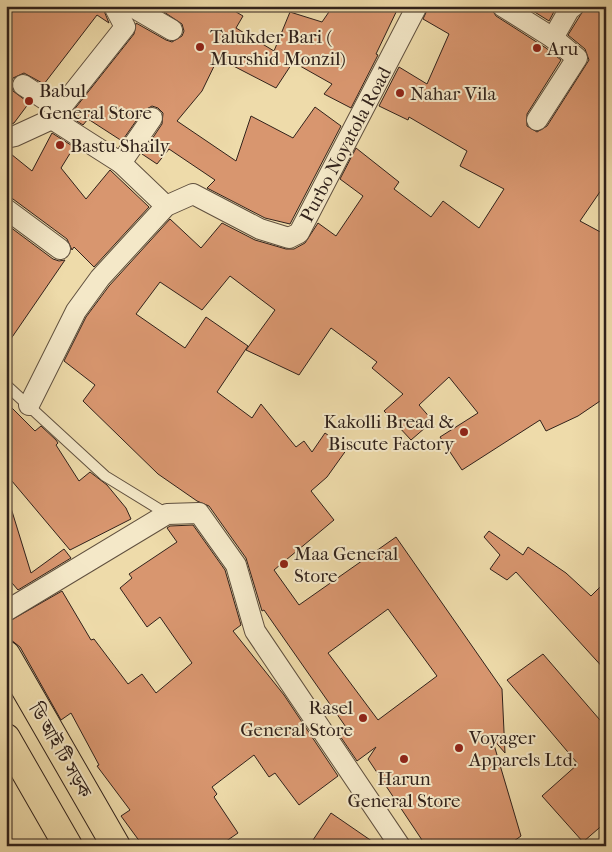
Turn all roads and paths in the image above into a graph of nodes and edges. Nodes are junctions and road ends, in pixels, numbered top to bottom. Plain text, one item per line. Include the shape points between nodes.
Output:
1 (114, 6) edge
2 (130, 6) edge
3 (417, 6) edge
4 (502, 6) edge
5 (574, 6) edge
6 (172, 30) dead end
7 (553, 38) junction
8 (23, 85) dead end
9 (56, 114) junction
10 (152, 118) dead end
11 (537, 120) dead end
12 (6, 138) edge
13 (121, 163) junction
14 (166, 206) junction
15 (6, 209) edge
16 (60, 249) dead end
17 (6, 385) edge
18 (29, 406) junction
19 (167, 514) junction
20 (6, 611) edge
21 (6, 655) edge
22 (6, 738) edge
23 (68, 846) edge
24 (116, 846) edge
25 (400, 846) edge

1 - 9 street via 125,27
2 - 6 street
3 - 14 street, Purbo Noyatola Road via 299,233 289,238 260,229 193,194
4 - 7 street
5 - 7 street
7 - 11 street via 577,58
8 - 9 street
9 - 12 street
9 - 13 street
10 - 13 street
13 - 14 street
14 - 18 street, Purbo Noyatola Road via 100,278 76,311
15 - 16 street
17 - 18 lane
18 - 19 lane via 105,476
19 - 20 street
19 - 25 street via 199,513 236,565 255,631
21 - 24 main road, ডি আই টি সড়ক
22 - 23 main road

